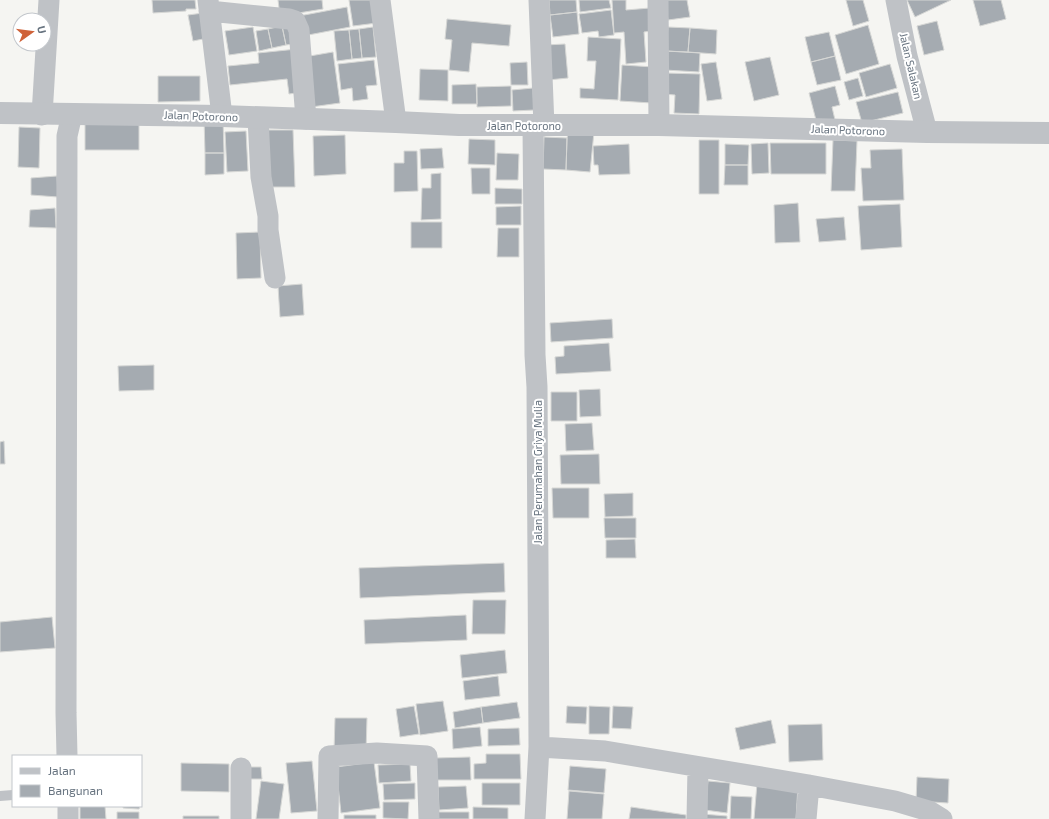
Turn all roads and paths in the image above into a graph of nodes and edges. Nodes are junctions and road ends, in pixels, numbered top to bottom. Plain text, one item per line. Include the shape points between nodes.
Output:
1 (49, 0) edge
2 (380, 0) edge
3 (539, 0) edge
4 (658, 0) edge
5 (896, 0) edge
6 (208, 6) edge
7 (0, 113) edge
8 (72, 114) junction
9 (42, 115) junction
10 (222, 116) junction
11 (258, 118) junction
12 (306, 119) junction
13 (396, 122) junction
14 (659, 125) junction
15 (538, 126) junction
16 (927, 132) junction
17 (1049, 133) edge
18 (275, 278) dead end
19 (539, 748) junction
20 (67, 755) edge
21 (241, 768) dead end
22 (698, 768) junction
23 (809, 785) junction
24 (12, 795) edge
25 (0, 796) edge
26 (68, 807) edge
27 (68, 819) edge
28 (241, 819) edge
29 (328, 819) edge
30 (429, 819) edge
31 (535, 819) edge
32 (697, 819) edge
33 (806, 819) edge
34 (942, 819) edge

1 - 9 street
2 - 13 street
3 - 15 street, Jalan Perumahan Griya Mulia
4 - 14 street
5 - 16 street, Jalan Salakan via 907,56
6 - 10 street
6 - 12 street via 290,18 295,21 299,30
7 - 9 street, Jalan Potorono
8 - 9 street, Jalan Potorono
8 - 10 street, Jalan Potorono
8 - 20 street via 67,136
10 - 11 street, Jalan Potorono
11 - 12 street, Jalan Potorono
11 - 18 street via 261,177
12 - 13 street, Jalan Potorono
13 - 15 street, Jalan Potorono via 459,126
14 - 15 street, Jalan Potorono
14 - 16 street, Jalan Potorono
15 - 19 street, Jalan Perumahan Griya Mulia via 535,355
16 - 17 street, Jalan Potorono
19 - 22 street via 606,751
19 - 31 street, Jalan Perumahan Griya Mulia
21 - 28 street
22 - 23 street
22 - 32 street
23 - 33 street
23 - 34 street via 895,801 929,811
24 - 25 lane
26 - 27 street
29 - 30 street via 329,756 377,753 427,756

